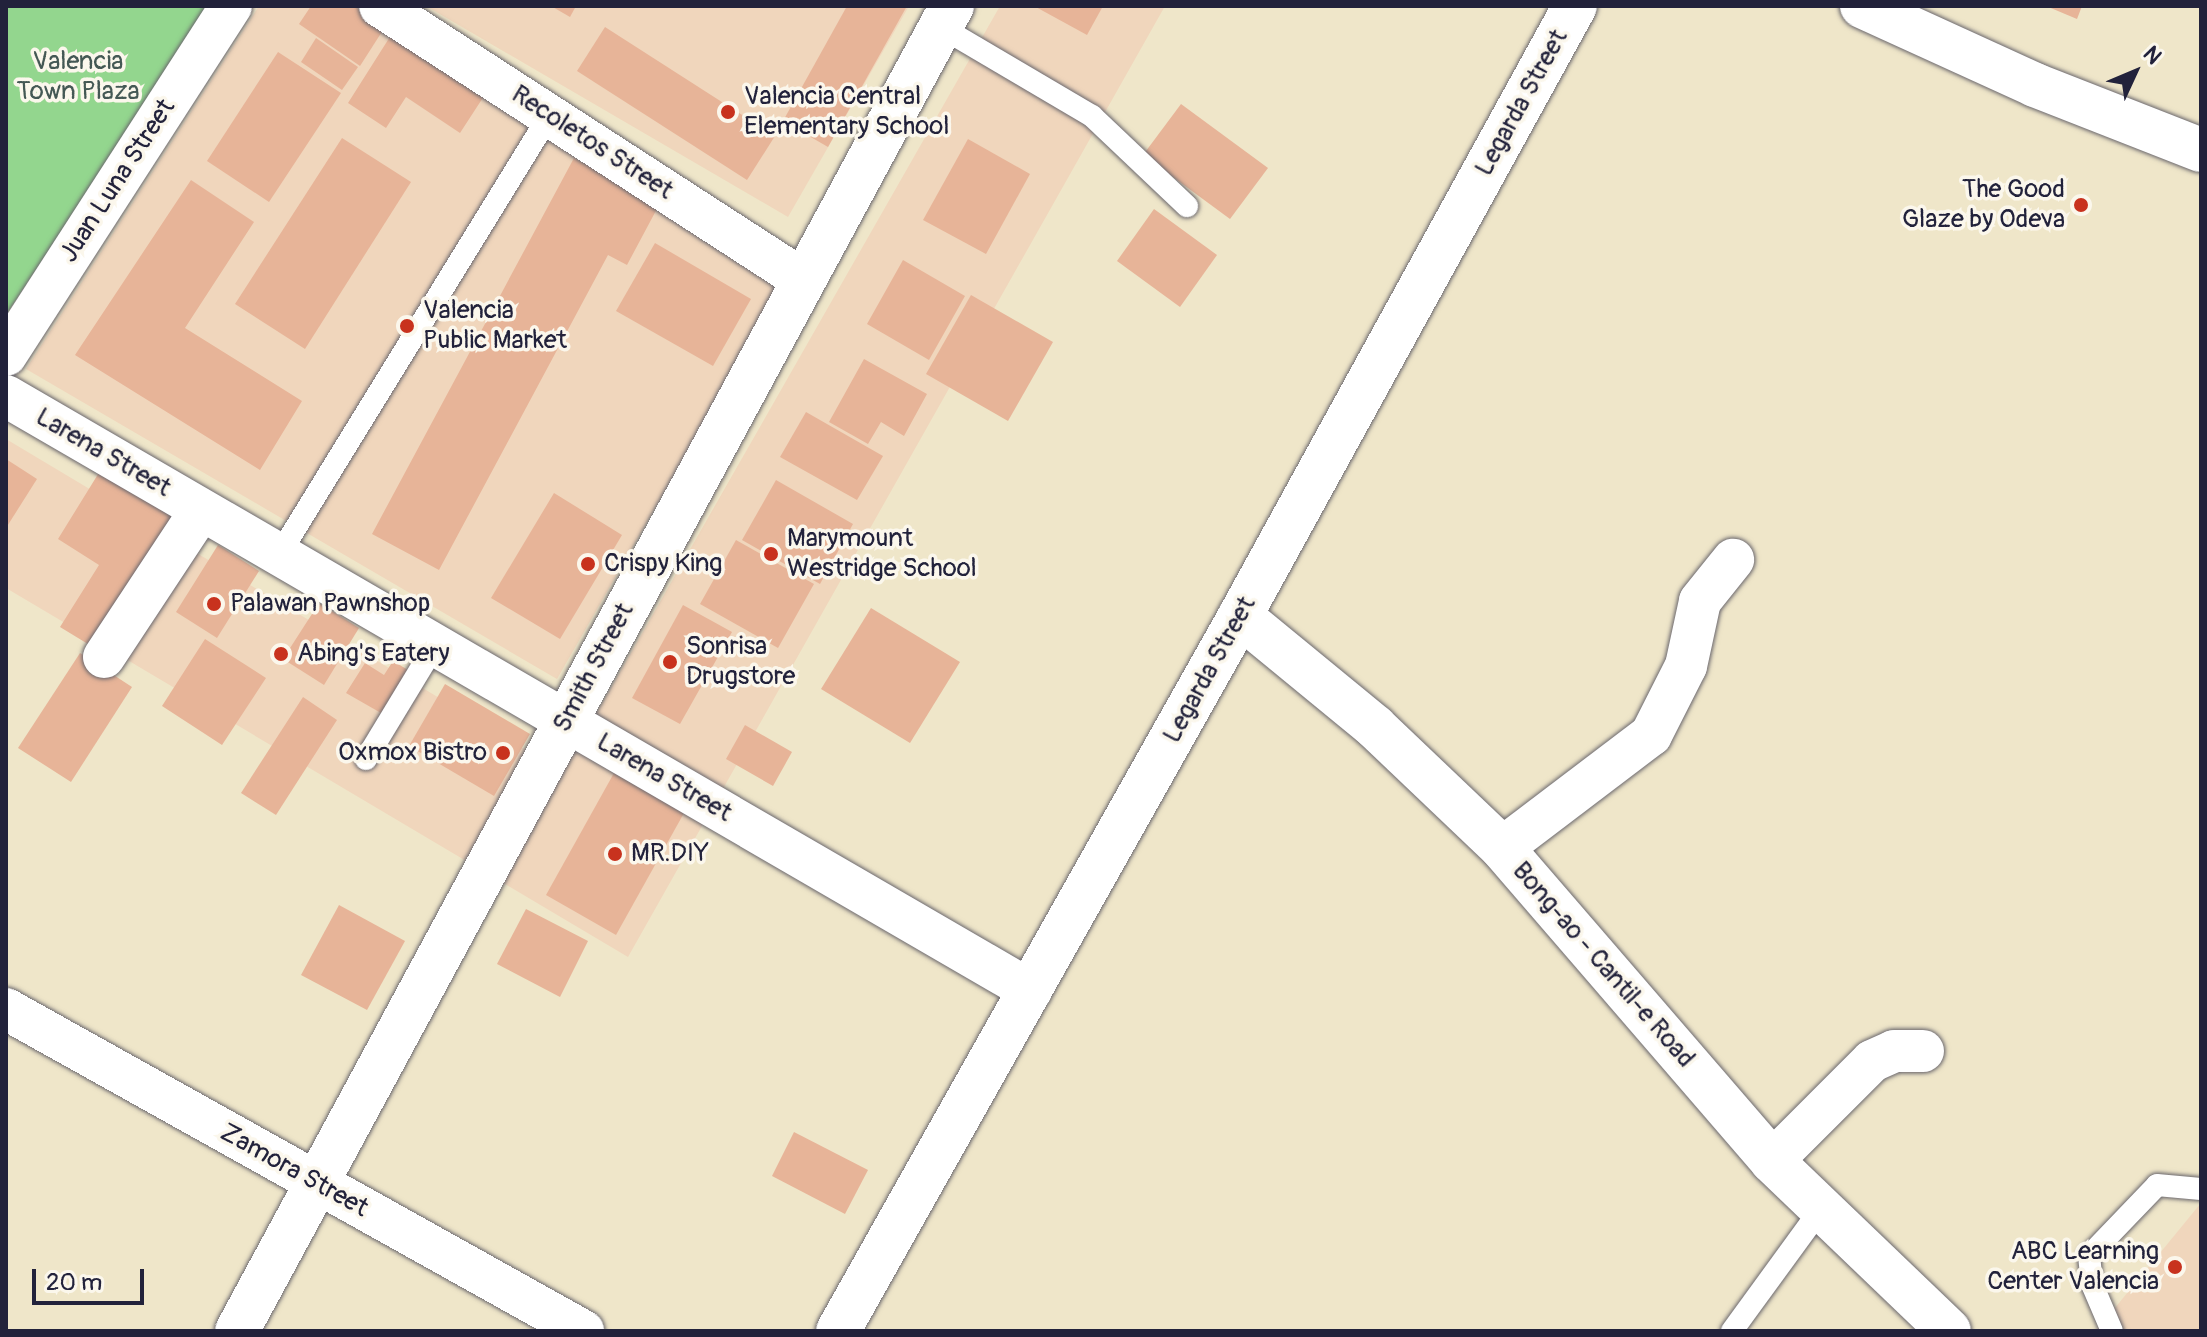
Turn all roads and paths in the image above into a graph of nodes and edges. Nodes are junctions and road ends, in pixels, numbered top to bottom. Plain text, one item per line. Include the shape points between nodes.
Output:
1 (231, 6) edge
2 (380, 6) edge
3 (1575, 6) edge
4 (1862, 6) edge
5 (946, 16) edge
6 (549, 116) junction
7 (2201, 150) edge
8 (1187, 206) dead end
9 (803, 280) junction
10 (6, 355) edge
11 (6, 396) edge
12 (201, 510) junction
13 (279, 555) junction
14 (1733, 560) dead end
15 (1240, 616) junction
16 (435, 645) junction
17 (104, 657) dead end
18 (565, 721) junction
19 (366, 759) dead end
20 (1502, 848) junction
21 (1031, 991) junction
22 (6, 1009) edge
23 (1923, 1051) dead end
24 (1772, 1161) junction
25 (316, 1183) junction
26 (2201, 1189) edge
27 (1821, 1209) junction
28 (237, 1331) edge
29 (583, 1331) edge
30 (838, 1331) edge
31 (1732, 1331) edge
32 (1949, 1331) edge
33 (2112, 1331) edge

1 - 10 street, Juan Luna Street
2 - 6 street, Recoletos Street
3 - 15 street, Legarda Street
4 - 7 street via 2035,85
5 - 8 lane via 1092,116
5 - 9 street, Smith Street
6 - 9 street, Recoletos Street
6 - 13 lane
9 - 18 street, Smith Street
11 - 12 street, Larena Street
12 - 13 street, Larena Street
12 - 17 street
13 - 16 street, Larena Street
14 - 20 street via 1700,601 1686,666 1651,735
15 - 20 street, Bong-ao - Cantil-e Road via 1375,727
15 - 21 street, Legarda Street
16 - 18 street, Larena Street
16 - 19 lane
18 - 21 street, Larena Street
18 - 25 street, Smith Street
20 - 24 street, Bong-ao - Cantil-e Road
21 - 30 street, Legarda Street
22 - 25 street, Zamora Street
23 - 24 street via 1894,1051 1872,1061
24 - 27 street, Bong-ao - Cantil-e Road
25 - 28 street, Smith Street
25 - 29 street, Zamora Street
26 - 33 lane via 2157,1185 2089,1256 2092,1284
27 - 31 lane
27 - 32 street, Bong-ao - Cantil-e Road

